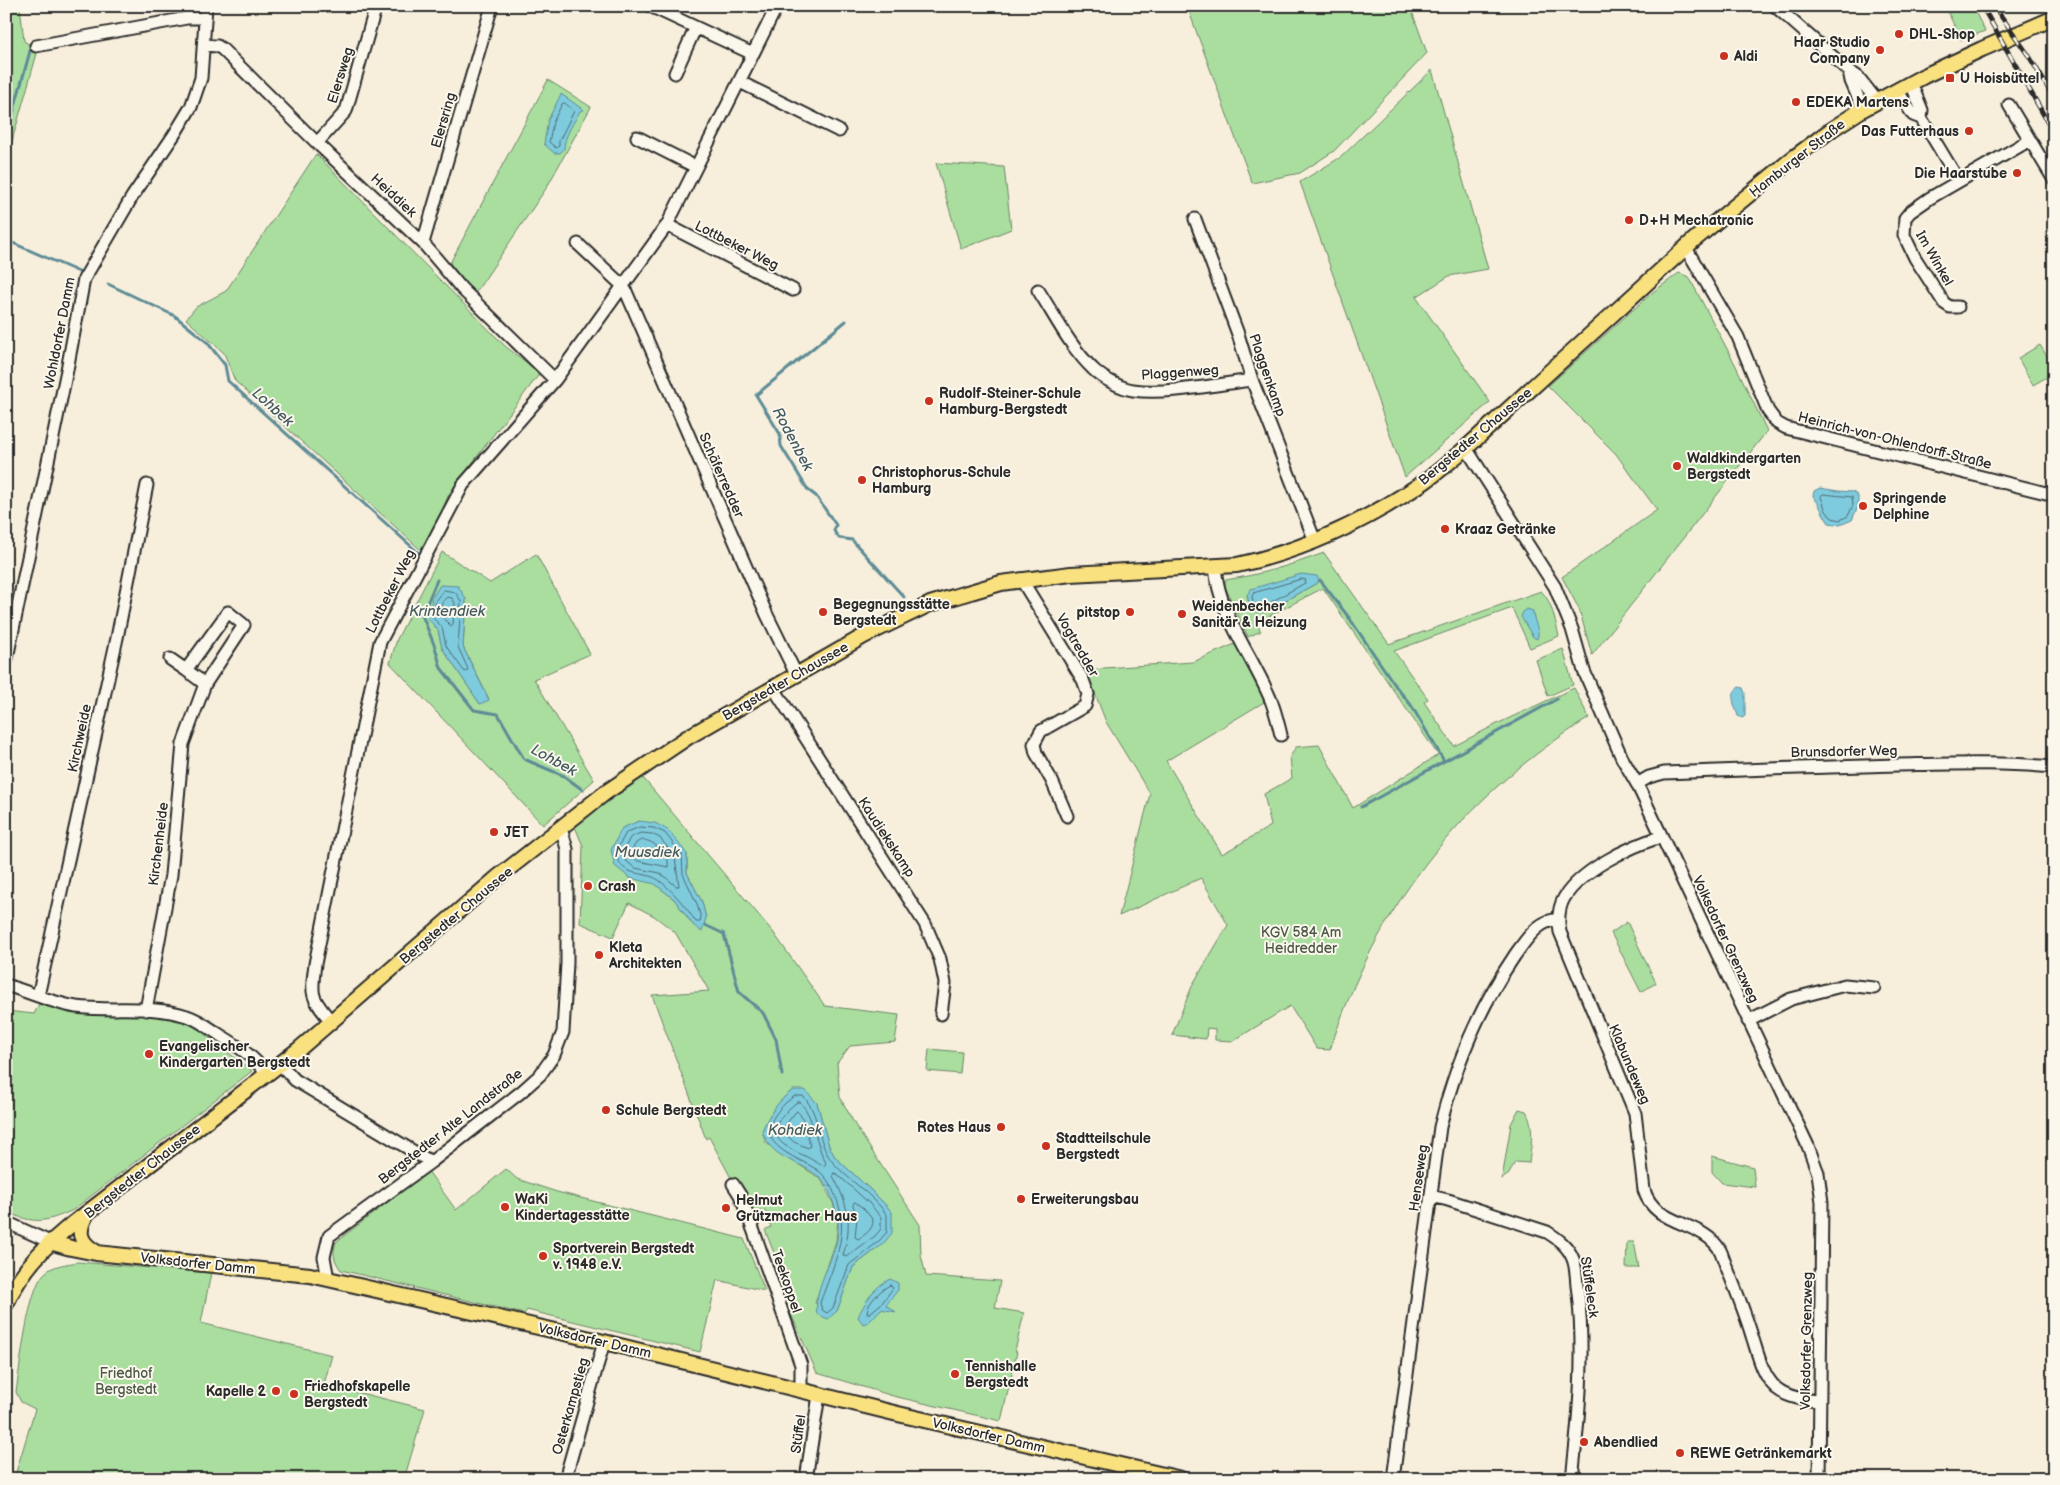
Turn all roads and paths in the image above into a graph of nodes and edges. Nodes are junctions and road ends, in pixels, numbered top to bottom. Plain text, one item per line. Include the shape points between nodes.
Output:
1 (376, 6) edge
2 (492, 6) edge
3 (650, 6) edge
4 (777, 6) edge
5 (1775, 6) edge
6 (206, 12) edge
7 (2054, 18) edge
8 (695, 28) junction
9 (204, 45) junction
10 (36, 46) dead end
11 (753, 54) junction
12 (1849, 71) junction
13 (675, 73) dead end
14 (740, 82) junction
15 (1911, 83) junction
16 (1898, 90) junction
17 (1877, 101) junction
18 (2009, 105) dead end
19 (1863, 109) junction
20 (1921, 118) junction
21 (839, 131) dead end
22 (637, 137) dead end
23 (2030, 140) junction
24 (317, 143) junction
25 (696, 166) junction
26 (2054, 180) edge
27 (1959, 182) junction
28 (1194, 219) dead end
29 (667, 225) junction
30 (423, 243) junction
31 (578, 244) dead end
32 (1686, 248) junction
33 (624, 287) junction
34 (794, 290) dead end
35 (1038, 290) dead end
36 (1958, 307) dead end
37 (555, 380) junction
38 (1252, 380) junction
39 (1466, 448) junction
40 (147, 485) dead end
41 (2054, 495) edge
42 (1314, 541) junction
43 (1215, 567) junction
44 (1021, 579) junction
45 (170, 659) dead end
46 (6, 663) edge
47 (186, 670) junction
48 (796, 674) junction
49 (205, 684) junction
50 (773, 688) junction
51 (1281, 735) dead end
52 (2054, 767) edge
53 (1636, 784) junction
54 (1067, 816) dead end
55 (561, 828) junction
56 (1660, 837) junction
57 (1558, 919) junction
58 (6, 985) edge
59 (1874, 988) dead end
60 (38, 996) junction
61 (146, 1010) junction
62 (941, 1014) dead end
63 (331, 1021) junction
64 (1748, 1021) junction
65 (280, 1064) junction
66 (266, 1074) junction
67 (431, 1162) junction
68 (733, 1184) dead end
69 (1431, 1196) junction
70 (86, 1215) junction
71 (6, 1222) edge
72 (50, 1242) junction
73 (96, 1253) junction
74 (328, 1279) junction
75 (6, 1304) edge
76 (604, 1342) junction
77 (801, 1390) junction
78 (819, 1395) junction
79 (1820, 1401) junction
80 (565, 1479) edge
81 (806, 1479) edge
82 (1181, 1479) edge
83 (1392, 1479) edge
84 (1572, 1479) edge
85 (1819, 1479) edge

1 - 24 street, Elersweg via 346,112
2 - 30 street, Elersring
3 - 8 street
4 - 11 street, Lottbeker Weg
5 - 12 street
6 - 9 street, Wohldorfer Damm
6 - 10 street
7 - 15 main road, Hamburger Straße
8 - 11 street
8 - 13 street
9 - 24 street, Heiddiek via 222,48
9 - 46 street, Wohldorfer Damm via 202,78 191,107 84,279
11 - 14 street, Lottbeker Weg
12 - 17 street
12 - 19 street
14 - 21 street
14 - 25 street, Lottbeker Weg
15 - 16 main road, Hamburger Straße
15 - 20 street via 1922,110
16 - 17 main road, Hamburger Straße
16 - 20 street via 1913,115
17 - 19 main road, Hamburger Straße
18 - 23 street
19 - 32 main road, Hamburger Straße via 1792,158
20 - 27 street
22 - 25 street
23 - 26 street
23 - 27 street, Im Winkel
24 - 30 street, Heiddiek
25 - 29 street, Lottbeker Weg
27 - 36 street, Im Winkel via 1910,212 1903,228 1915,258 1944,303
28 - 38 street, Plaggenkamp
29 - 33 street, Lottbeker Weg
29 - 34 street, Lottbeker Weg
30 - 37 street, Heiddiek via 462,289
31 - 33 street
32 - 39 main road, Bergstedter Chaussee
32 - 41 street, Heinrich-von-Ohlendorff-Straße via 1733,327 1768,411 1777,423 1851,445
33 - 37 street, Lottbeker Weg
33 - 48 street, Schäferredder
35 - 38 street, Plaggenweg via 1076,349 1094,370 1110,381 1132,390 1157,391
37 - 63 street, Lottbeker Weg via 463,485 380,642 311,991 315,1002
38 - 42 street, Plaggenkamp
39 - 42 main road, Bergstedter Chaussee via 1419,485 1378,510
39 - 53 street, Volksdorfer Grenzweg via 1555,587 1584,671
40 - 60 street, Kirchweide via 117,638
42 - 43 main road, Bergstedter Chaussee via 1255,561
43 - 44 main road, Bergstedter Chaussee via 1109,571
43 - 51 street via 1222,599 1271,699
44 - 48 main road, Bergstedter Chaussee via 951,596 917,609
44 - 54 street, Vogtredder via 1088,694 1086,706 1041,731 1034,744
45 - 47 street
47 - 49 street
47 - 49 street, Kirchenheide via 228,612 244,625
48 - 50 main road, Bergstedter Chaussee
49 - 61 street, Kirchenheide via 183,744 171,875
50 - 55 main road, Bergstedter Chaussee via 637,770
50 - 62 street, Kaudiekskamp via 924,924 940,959 945,983
52 - 53 street, Brunsdorfer Weg via 1965,763 1796,767 1664,773
53 - 56 street, Volksdorfer Grenzweg
55 - 63 main road, Bergstedter Chaussee
55 - 67 street, Bergstedter Alte Landstraße via 567,849 563,1032 554,1055 540,1075
56 - 57 street via 1620,853 1577,882 1564,898
56 - 64 street, Volksdorfer Grenzweg
57 - 69 street, Henseweg via 1538,928 1522,946 1495,984 1472,1029 1444,1109
57 - 79 street, Klabundeweg via 1567,950 1635,1112 1644,1190 1649,1201 1671,1220 1707,1236 1719,1249 1770,1381 1791,1396
58 - 60 street
59 - 64 street via 1845,986 1791,999
60 - 61 street via 74,1006
61 - 66 street via 188,1016 240,1047
63 - 65 main road, Bergstedter Chaussee
64 - 79 street, Volksdorfer Grenzweg via 1818,1173 1822,1202
65 - 66 main road, Bergstedter Chaussee
65 - 67 street via 295,1080
66 - 70 main road, Bergstedter Chaussee
67 - 74 street, Bergstedter Alte Landstraße via 330,1236 324,1257
68 - 77 street, Teekoppel via 754,1232 801,1365
69 - 83 street, Henseweg
69 - 84 street, Stüffeleck via 1547,1232 1563,1244 1574,1260 1582,1354
70 - 72 main road, Bergstedter Chaussee
70 - 73 main road via 81,1236 86,1246
71 - 72 street, Volksdorfer Damm
72 - 73 main road, Volksdorfer Damm
72 - 75 main road, Bergstedter Chaussee via 24,1271
73 - 74 main road, Volksdorfer Damm
74 - 76 main road, Volksdorfer Damm
76 - 77 main road, Volksdorfer Damm
76 - 80 street, Osterkampstieg
77 - 78 main road, Volksdorfer Damm
78 - 81 street, Stüffel
78 - 82 main road, Volksdorfer Damm
79 - 85 street, Volksdorfer Grenzweg

